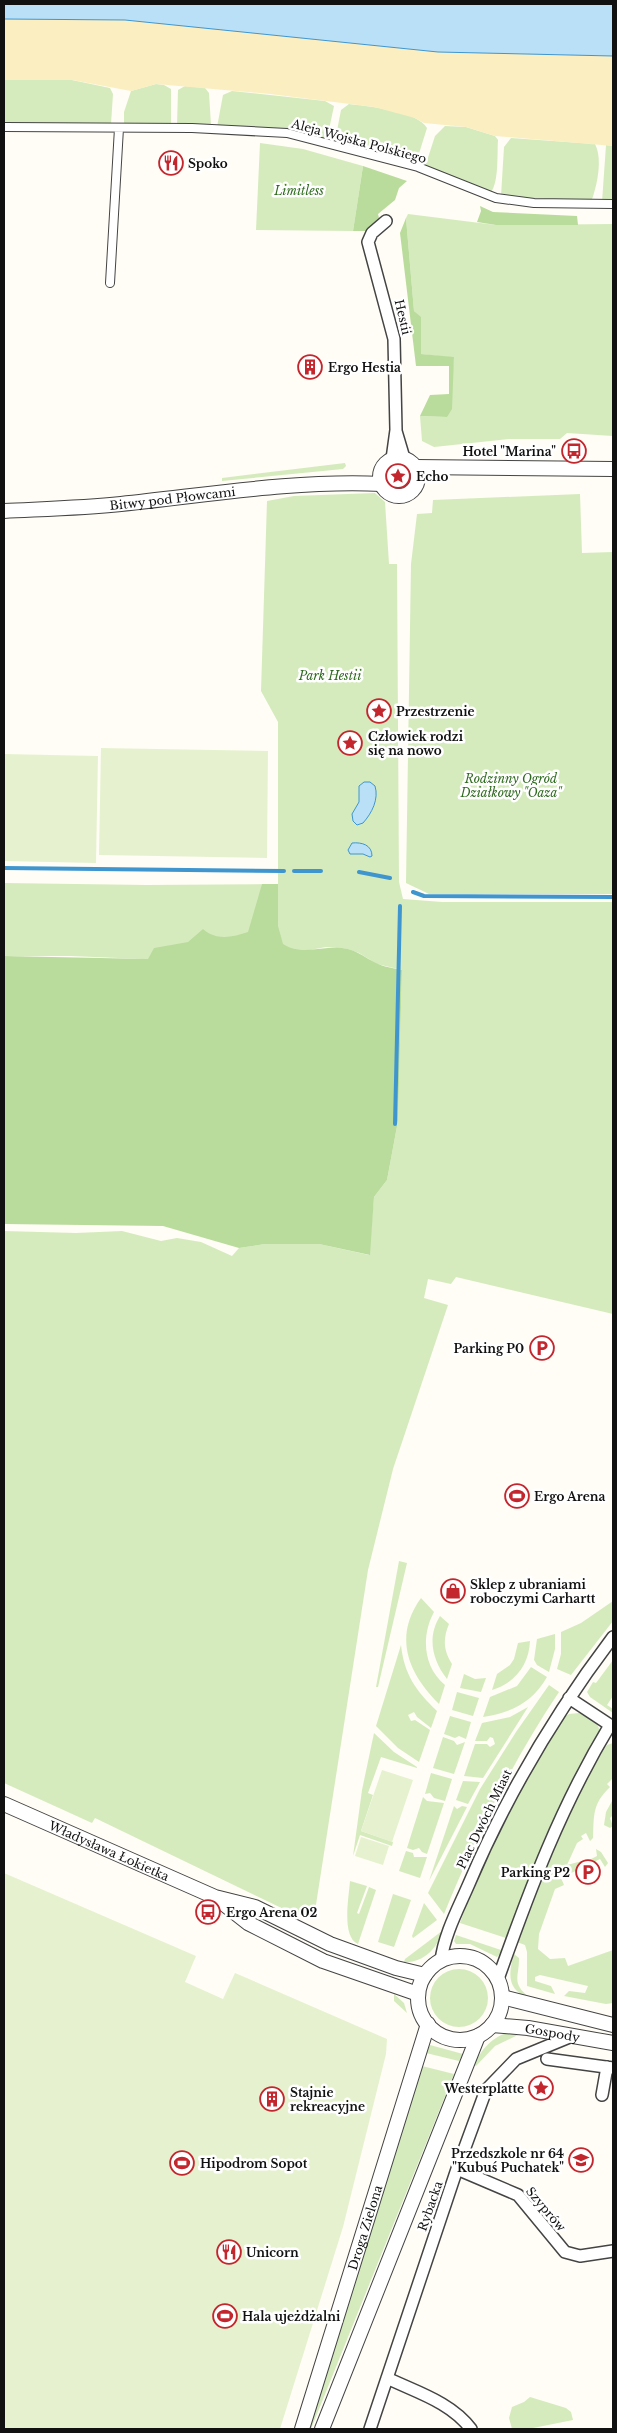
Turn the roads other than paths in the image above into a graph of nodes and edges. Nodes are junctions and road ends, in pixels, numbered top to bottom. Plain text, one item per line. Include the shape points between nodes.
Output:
1 (4, 127) edge
2 (119, 128) junction
3 (613, 204) edge
4 (386, 221) dead end
5 (110, 283) dead end
6 (398, 458) junction
7 (613, 470) edge
8 (417, 473) junction
9 (381, 478) junction
10 (4, 511) edge
11 (613, 1637) edge
12 (569, 1698) junction
13 (612, 1726) edge
14 (4, 1804) edge
15 (215, 1897) junction
16 (440, 1961) junction
17 (424, 1975) junction
18 (498, 1980) junction
19 (418, 1994) junction
20 (502, 1997) junction
21 (428, 2024) junction
22 (492, 2025) junction
23 (613, 2025) edge
24 (478, 2036) junction
25 (572, 2036) junction
26 (613, 2043) edge
27 (547, 2059) dead end
28 (610, 2067) edge
29 (602, 2095) dead end
30 (457, 2169) junction
31 (613, 2251) edge
32 (387, 2378) junction
33 (302, 2429) edge
34 (322, 2429) edge
35 (370, 2429) edge
36 (471, 2429) edge

1 - 2 street, Aleja Wojska Polskiego
2 - 3 street, Aleja Wojska Polskiego via 294,134 418,167 496,198 534,203
2 - 5 street
4 - 6 street, Hestii via 372,233 368,242 394,339
6 - 8 street
6 - 9 street via 387,462
7 - 8 street via 515,467
8 - 9 street via 411,492 404,495 392,494
9 - 10 street, Bitwy pod Płowcami via 120,504
11 - 12 street, Plac Dwóch Miast
12 - 13 street
12 - 16 street, Plac Dwóch Miast via 536,1748 504,1807 455,1916
13 - 18 street via 552,1833
14 - 15 street, Władysława Łokietka
15 - 17 street, Władysława Łokietka via 255,1908 330,1944
15 - 19 street, Władysława Łokietka via 248,1923 324,1961
16 - 17 street
16 - 18 street via 466,1956 490,1968
17 - 19 street
18 - 20 street
19 - 21 street via 419,2005
20 - 22 street
20 - 23 street, Gospody
21 - 24 street via 436,2032 456,2039
21 - 33 street, Droga Zielona
22 - 24 street
22 - 25 street, Gospody
24 - 34 street
25 - 26 street, Gospody
25 - 30 street, Rybacka via 516,2059 494,2079 481,2101
27 - 28 street
28 - 29 street
30 - 31 street, Szyprów via 518,2195 566,2252 580,2256
30 - 32 street, Rybacka
32 - 35 street, Rybacka
32 - 36 street via 447,2406

